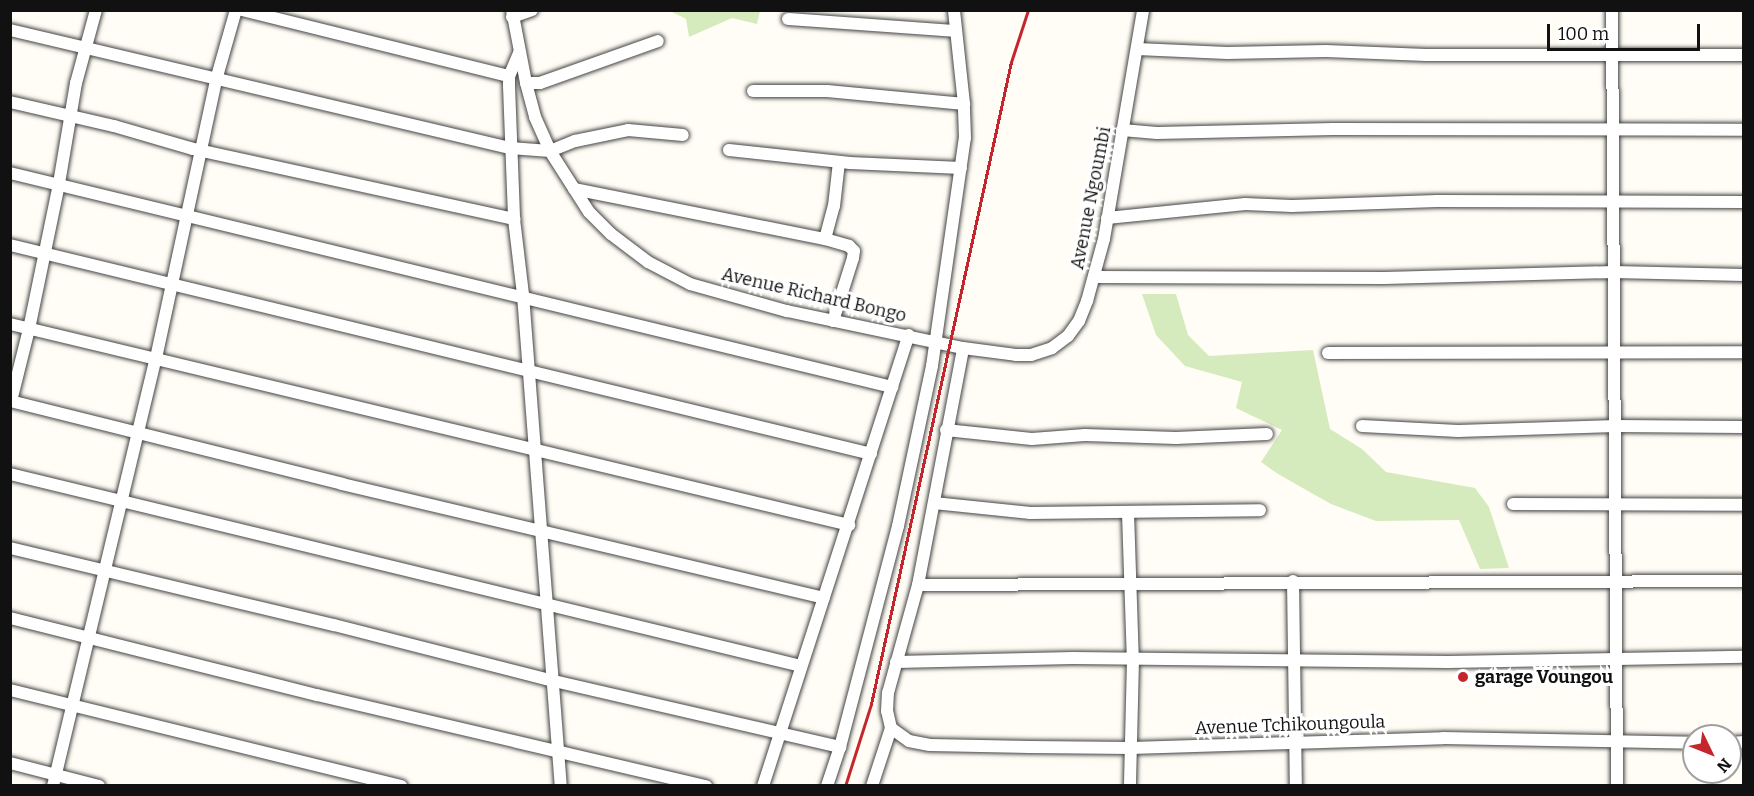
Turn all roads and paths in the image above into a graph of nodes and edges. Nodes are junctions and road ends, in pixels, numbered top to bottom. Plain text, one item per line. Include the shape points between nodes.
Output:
1 (96, 10) edge
2 (236, 10) edge
3 (242, 10) edge
4 (532, 10) edge
5 (954, 10) edge
6 (1143, 10) edge
7 (1612, 10) edge
8 (512, 14) edge
9 (789, 19) dead end
10 (10, 30) edge
11 (955, 32) junction
12 (658, 40) dead end
13 (86, 48) junction
14 (1137, 49) junction
15 (519, 53) junction
16 (1743, 55) edge
17 (1612, 56) junction
18 (509, 76) junction
19 (216, 80) junction
20 (526, 83) junction
21 (753, 91) dead end
22 (10, 102) edge
23 (964, 104) junction
24 (70, 117) junction
25 (1122, 130) junction
26 (1743, 130) edge
27 (1613, 131) junction
28 (683, 135) dead end
29 (510, 148) junction
30 (729, 150) dead end
31 (202, 151) junction
32 (550, 151) junction
33 (839, 162) junction
34 (961, 168) junction
35 (10, 173) edge
36 (59, 184) junction
37 (574, 189) junction
38 (1743, 202) edge
39 (1614, 203) junction
40 (188, 214) junction
41 (1107, 218) junction
42 (514, 219) junction
43 (825, 238) junction
44 (10, 245) edge
45 (44, 253) junction
46 (1614, 272) junction
47 (1743, 275) edge
48 (1094, 277) junction
49 (172, 284) junction
50 (523, 295) junction
51 (833, 321) junction
52 (10, 324) edge
53 (28, 329) junction
54 (909, 335) junction
55 (935, 341) junction
56 (950, 344) joint
57 (963, 348) junction
58 (1615, 351) junction
59 (1328, 352) dead end
60 (1743, 352) edge
61 (156, 358) junction
62 (527, 371) junction
63 (892, 387) junction
64 (1362, 426) dead end
65 (1616, 426) junction
66 (1743, 427) edge
67 (946, 430) junction
68 (138, 433) junction
69 (1267, 434) dead end
70 (534, 449) junction
71 (871, 454) junction
72 (10, 474) edge
73 (122, 502) junction
74 (934, 503) junction
75 (1513, 504) dead end
76 (1743, 505) edge
77 (1616, 506) junction
78 (1260, 510) dead end
79 (1128, 513) junction
80 (849, 525) junction
81 (540, 530) junction
82 (10, 548) edge
83 (106, 572) junction
84 (1293, 581) junction
85 (1743, 581) edge
86 (1616, 583) junction
87 (918, 585) junction
88 (1129, 586) junction
89 (824, 598) junction
90 (546, 603) junction
91 (10, 618) edge
92 (90, 636) junction
93 (1743, 657) edge
94 (1617, 658) junction
95 (1295, 659) junction
96 (1133, 660) junction
97 (896, 662) junction
98 (801, 666) junction
99 (554, 681) junction
100 (10, 690) edge
101 (73, 704) junction
102 (891, 728) junction
103 (781, 731) junction
104 (1617, 742) junction
105 (1682, 742) edge
106 (1297, 743) junction
107 (840, 747) junction
108 (1131, 748) junction
109 (559, 749) junction
110 (10, 763) edge
111 (54, 780) edge
112 (99, 786) edge
113 (401, 786) edge
114 (561, 786) edge
115 (706, 786) edge
116 (763, 786) edge
117 (827, 786) edge
118 (872, 786) edge
119 (1130, 786) edge
120 (1296, 786) edge
121 (1617, 786) edge

1 - 13 street
2 - 19 street
3 - 18 street
4 - 8 street
5 - 11 street
6 - 14 street, Avenue Ngoumbi
7 - 17 street
8 - 15 street, Avenue Richard Bongo
9 - 11 street
10 - 13 street
11 - 23 street
12 - 20 street via 540,83
13 - 19 street
13 - 24 street
14 - 17 street
14 - 25 street, Avenue Ngoumbi
15 - 18 street
15 - 20 street, Avenue Richard Bongo
16 - 17 street
17 - 27 street
18 - 29 street
19 - 29 street
19 - 31 street
20 - 32 street, Avenue Richard Bongo
21 - 23 street via 827,91
22 - 24 street
23 - 34 street
24 - 31 street
24 - 36 street
25 - 27 street
25 - 41 street, Avenue Ngoumbi
26 - 27 street
27 - 39 street
28 - 32 street via 628,130 575,141
29 - 32 street
29 - 42 street
30 - 33 street
31 - 40 street
31 - 42 street
32 - 37 street, Avenue Richard Bongo
33 - 34 street
33 - 43 street via 834,206
34 - 55 street
35 - 36 street
36 - 40 street
36 - 45 street
37 - 43 street
37 - 51 street, Avenue Richard Bongo via 589,212 611,234 648,262 690,284
38 - 39 street
39 - 41 street via 1245,204
39 - 46 street
40 - 49 street
40 - 50 street
41 - 48 street, Avenue Ngoumbi
42 - 50 street
43 - 51 street via 854,251
44 - 45 street
45 - 49 street
45 - 53 street
46 - 47 street
46 - 48 street via 1384,278
46 - 58 street
48 - 57 street, Avenue Ngoumbi via 1079,321 1052,348 1016,355
49 - 61 street
49 - 62 street
50 - 62 street
50 - 63 street
51 - 54 street, Avenue Richard Bongo
52 - 53 street
53 - 61 street
53 - 68 street via 10,401
54 - 55 street, Avenue Richard Bongo
54 - 63 street
55 - 56 street, Avenue Richard Bongo
55 - 107 street via 897,526
56 - 57 street, Avenue Ngoumbi
57 - 67 street
58 - 59 street
58 - 60 street
58 - 65 street
61 - 68 street
61 - 70 street
62 - 70 street
62 - 71 street
63 - 71 street
64 - 65 street via 1458,431
65 - 66 street
65 - 77 street
67 - 69 street via 1032,439
67 - 74 street
68 - 73 street
68 - 81 street
70 - 80 street
70 - 81 street
71 - 80 street
72 - 73 street
73 - 83 street
73 - 90 street
74 - 79 street via 1030,513
74 - 87 street
75 - 77 street
76 - 77 street
77 - 86 street
78 - 79 street
79 - 88 street
80 - 89 street
81 - 89 street
81 - 90 street
82 - 83 street
83 - 92 street
83 - 99 street
84 - 86 street
84 - 88 street
84 - 95 street
85 - 86 street
86 - 94 street
87 - 88 street
87 - 97 street
88 - 96 street
89 - 98 street
90 - 98 street
90 - 99 street
91 - 92 street
92 - 101 street
92 - 109 street via 317,695
93 - 94 street
94 - 95 street via 1448,662
94 - 104 street
95 - 96 street
95 - 106 street
96 - 97 street
96 - 108 street
97 - 102 street via 888,693
98 - 103 street
99 - 103 street
99 - 109 street
100 - 101 street
101 - 111 street
101 - 113 street
102 - 108 street, Avenue Tchikoungoula via 909,741 930,745
102 - 118 street
103 - 107 street
103 - 116 street
104 - 105 street, Avenue Tchikoungoula
104 - 106 street, Avenue Tchikoungoula via 1443,738
104 - 121 street
106 - 108 street, Avenue Tchikoungoula
106 - 120 street
107 - 117 street
108 - 119 street
109 - 114 street
109 - 115 street
110 - 111 street
111 - 112 street

